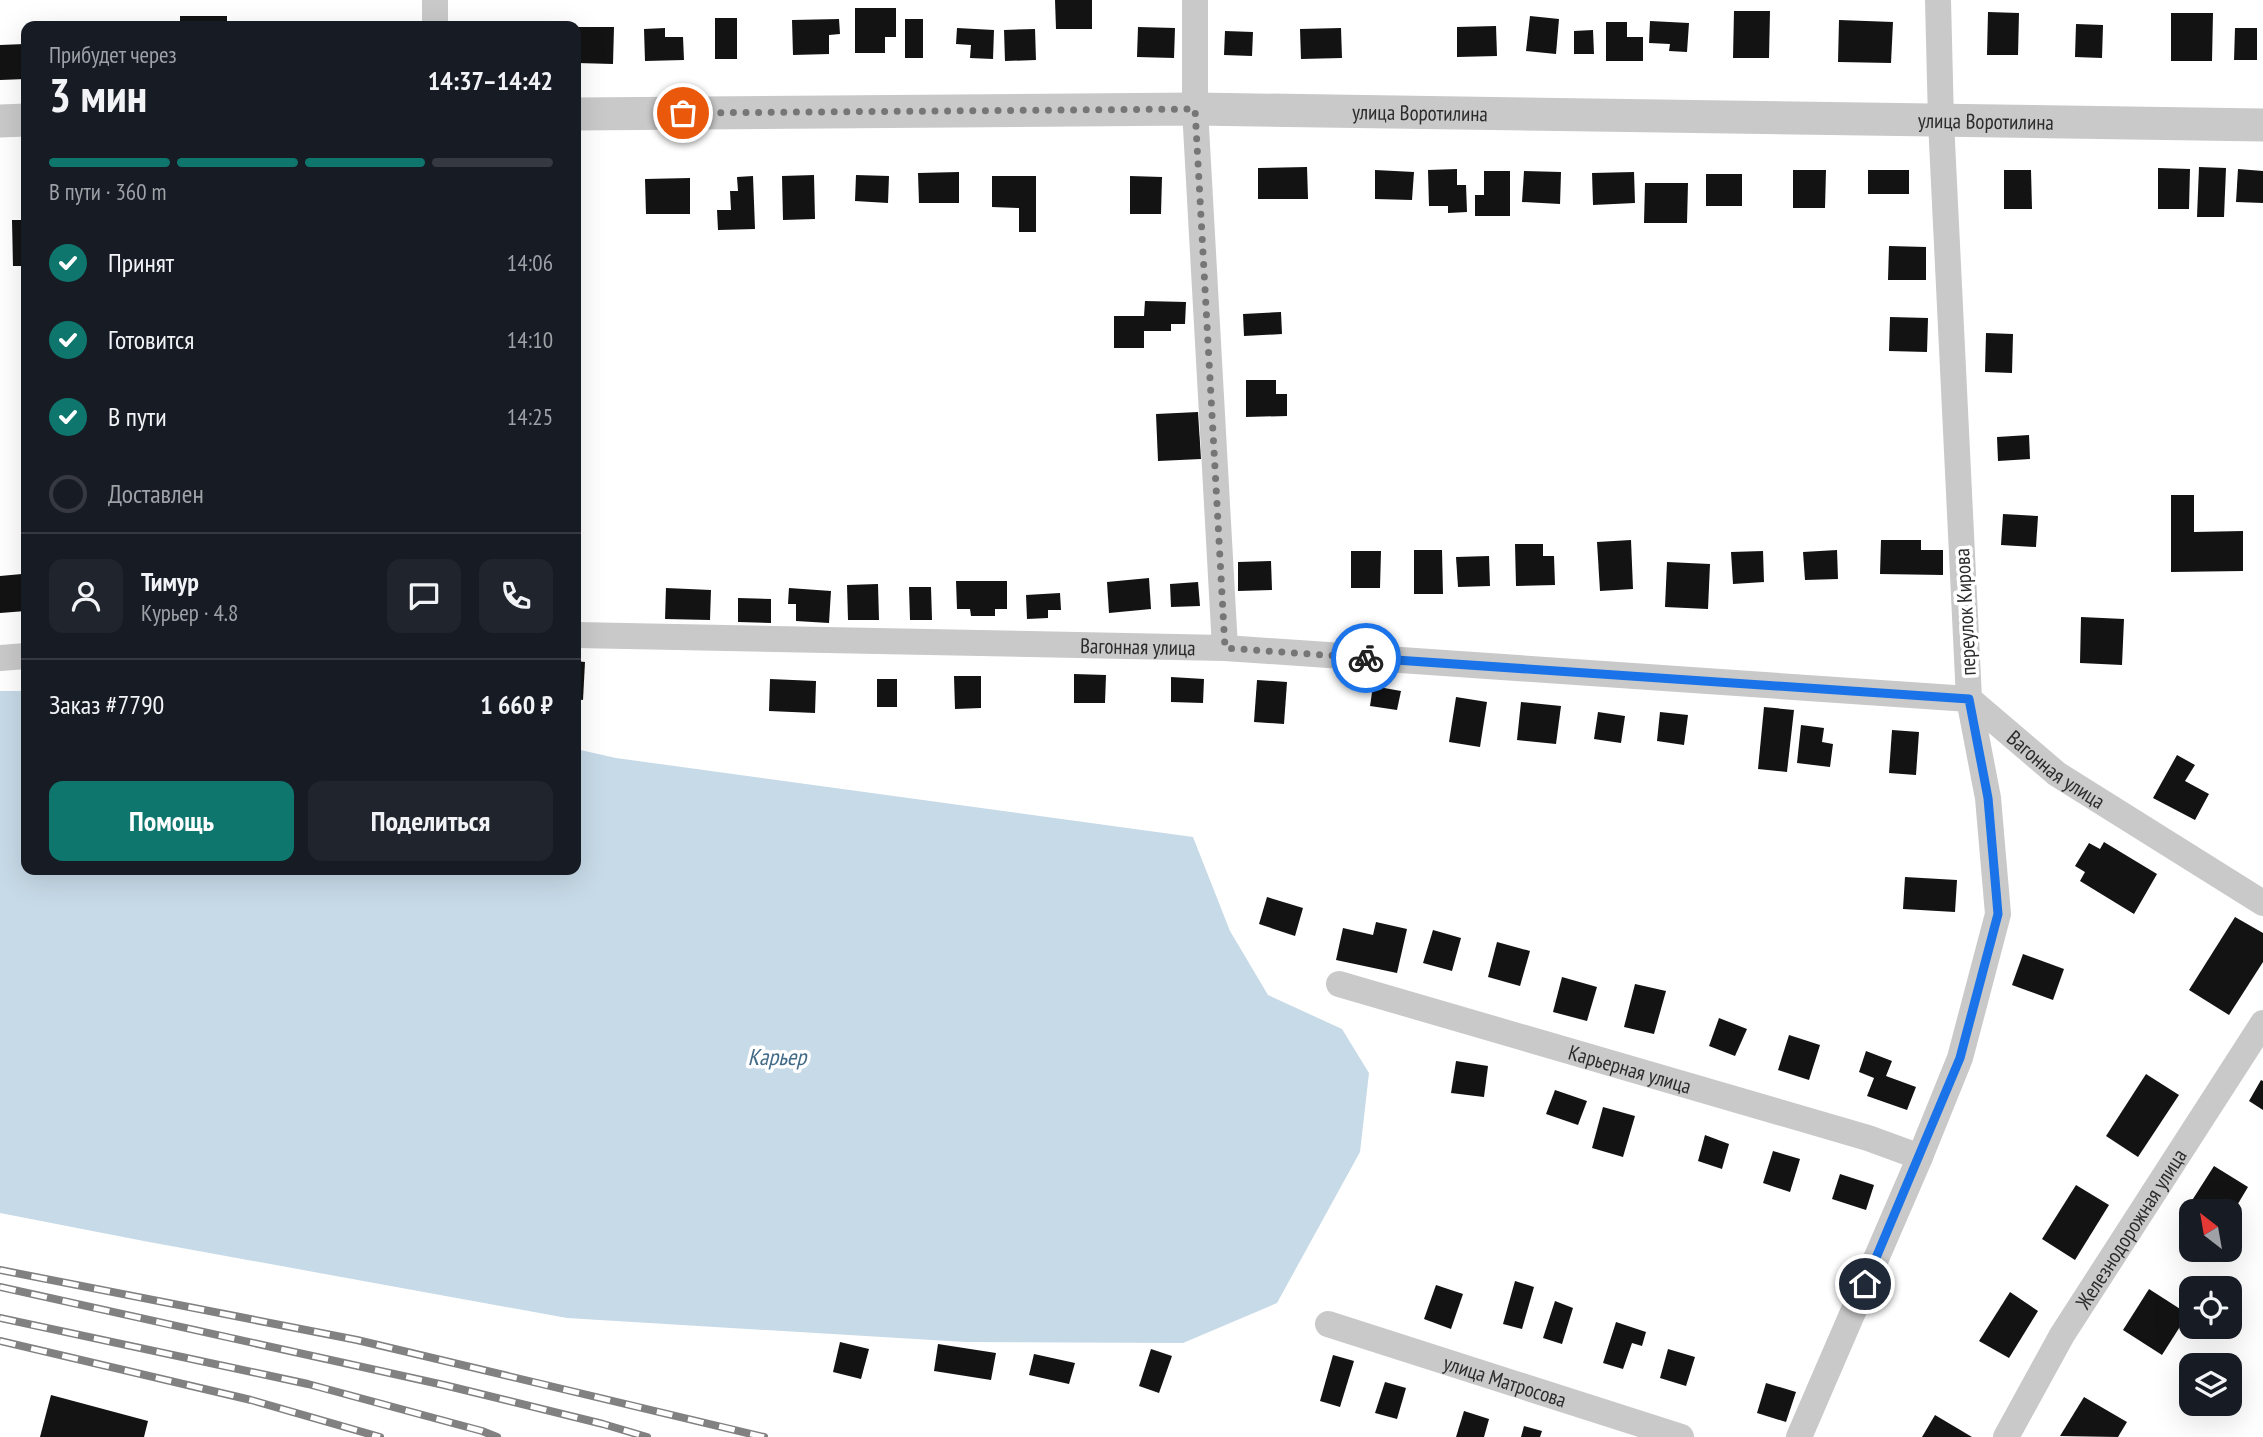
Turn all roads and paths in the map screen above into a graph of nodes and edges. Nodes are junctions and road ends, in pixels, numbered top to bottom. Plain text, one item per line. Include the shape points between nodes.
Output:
1 (435, 0) edge
2 (1195, 0) edge
3 (1938, 0) edge
4 (436, 21) edge
5 (1195, 109) junction
6 (581, 114) edge
7 (21, 120) edge
8 (0, 121) edge
9 (1941, 121) junction
10 (2263, 125) edge
11 (581, 635) edge
12 (1225, 648) junction
13 (21, 656) edge
14 (0, 658) edge
15 (1969, 699) junction
16 (2263, 903) edge
17 (1339, 984) dead end
18 (2263, 1023) edge
19 (1920, 1157) junction
20 (1328, 1324) dead end
21 (1681, 1437) edge
22 (1799, 1437) edge
23 (2006, 1437) edge

1 - 4 street
2 - 5 street
3 - 9 street, переулок Кирова
5 - 6 street, улица Воротилина
5 - 9 street, улица Воротилина
5 - 12 street
7 - 8 street
9 - 10 street, улица Воротилина
9 - 15 street, переулок Кирова
11 - 12 street, Вагонная улица
12 - 15 street, Вагонная улица
13 - 14 street
15 - 16 street, Вагонная улица via 2057,774
15 - 19 street, переулок Кирова via 1988,798 1998,914 1960,1058
17 - 19 street, Карьерная улица
18 - 23 street, Железнодорожная улица via 2062,1335
19 - 22 street, переулок Кирова
20 - 21 street, улица Матросова

